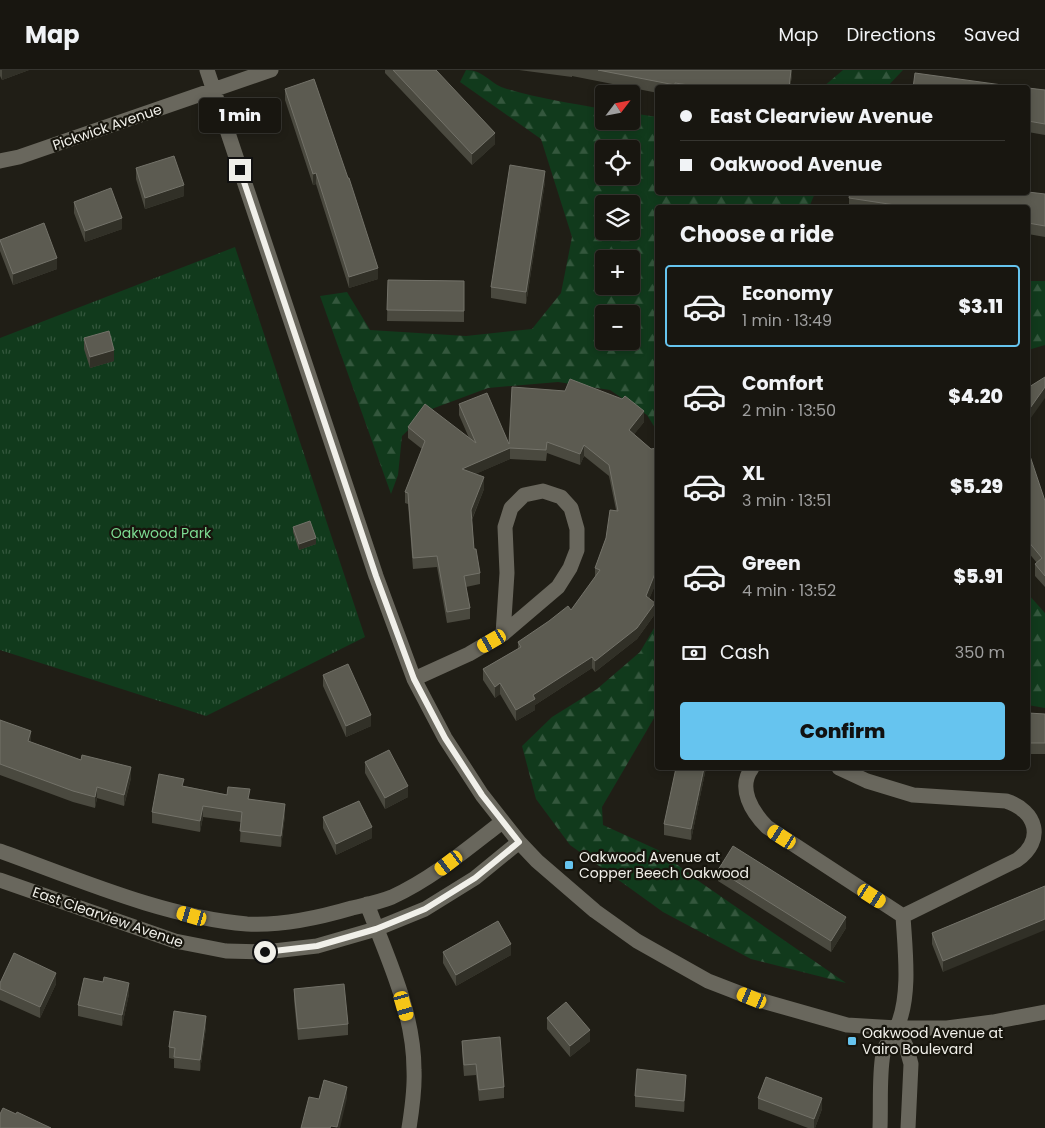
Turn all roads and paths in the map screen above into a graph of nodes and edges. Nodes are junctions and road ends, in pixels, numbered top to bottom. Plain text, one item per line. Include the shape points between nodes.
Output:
1 (207, 70) edge
2 (271, 70) edge
3 (214, 90) junction
4 (0, 161) edge
5 (503, 634) junction
6 (414, 679) junction
7 (751, 770) edge
8 (843, 770) edge
9 (502, 822) junction
10 (519, 842) junction
11 (0, 851) edge
12 (0, 880) edge
13 (367, 904) junction
14 (164, 908) junction
15 (902, 916) junction
16 (376, 929) junction
17 (156, 935) junction
18 (1045, 1012) edge
19 (897, 1028) junction
20 (409, 1128) edge
21 (880, 1128) edge
22 (908, 1128) edge

1 - 3 street
2 - 3 street, Pickwick Avenue
3 - 4 street, Pickwick Avenue
3 - 6 street via 376,576
5 - 5 street via 558,588 570,568 577,550 577,529 571,508 561,497 543,491 524,495 512,508 505,527 507,573
5 - 6 street via 469,654
6 - 9 street via 445,738
7 - 15 street via 746,782 747,797 767,827
8 - 15 street via 913,795 1006,801 1026,811 1033,823 1034,834 1027,854
9 - 10 street
9 - 13 street, East Clearview Avenue via 436,872 391,897
10 - 16 street, East Clearview Avenue via 475,878 425,909
10 - 19 street via 595,911 636,941 708,981 752,998 847,1024
11 - 14 street, East Clearview Avenue
12 - 17 street, East Clearview Avenue
13 - 14 street, East Clearview Avenue via 319,918 248,924 192,916
13 - 16 street
14 - 17 street
15 - 19 street via 905,999
16 - 17 street, East Clearview Avenue via 317,946 265,952 226,951
16 - 20 street via 409,1022 414,1071
18 - 19 street via 947,1028
19 - 21 street via 882,1056
19 - 22 street via 910,1064

